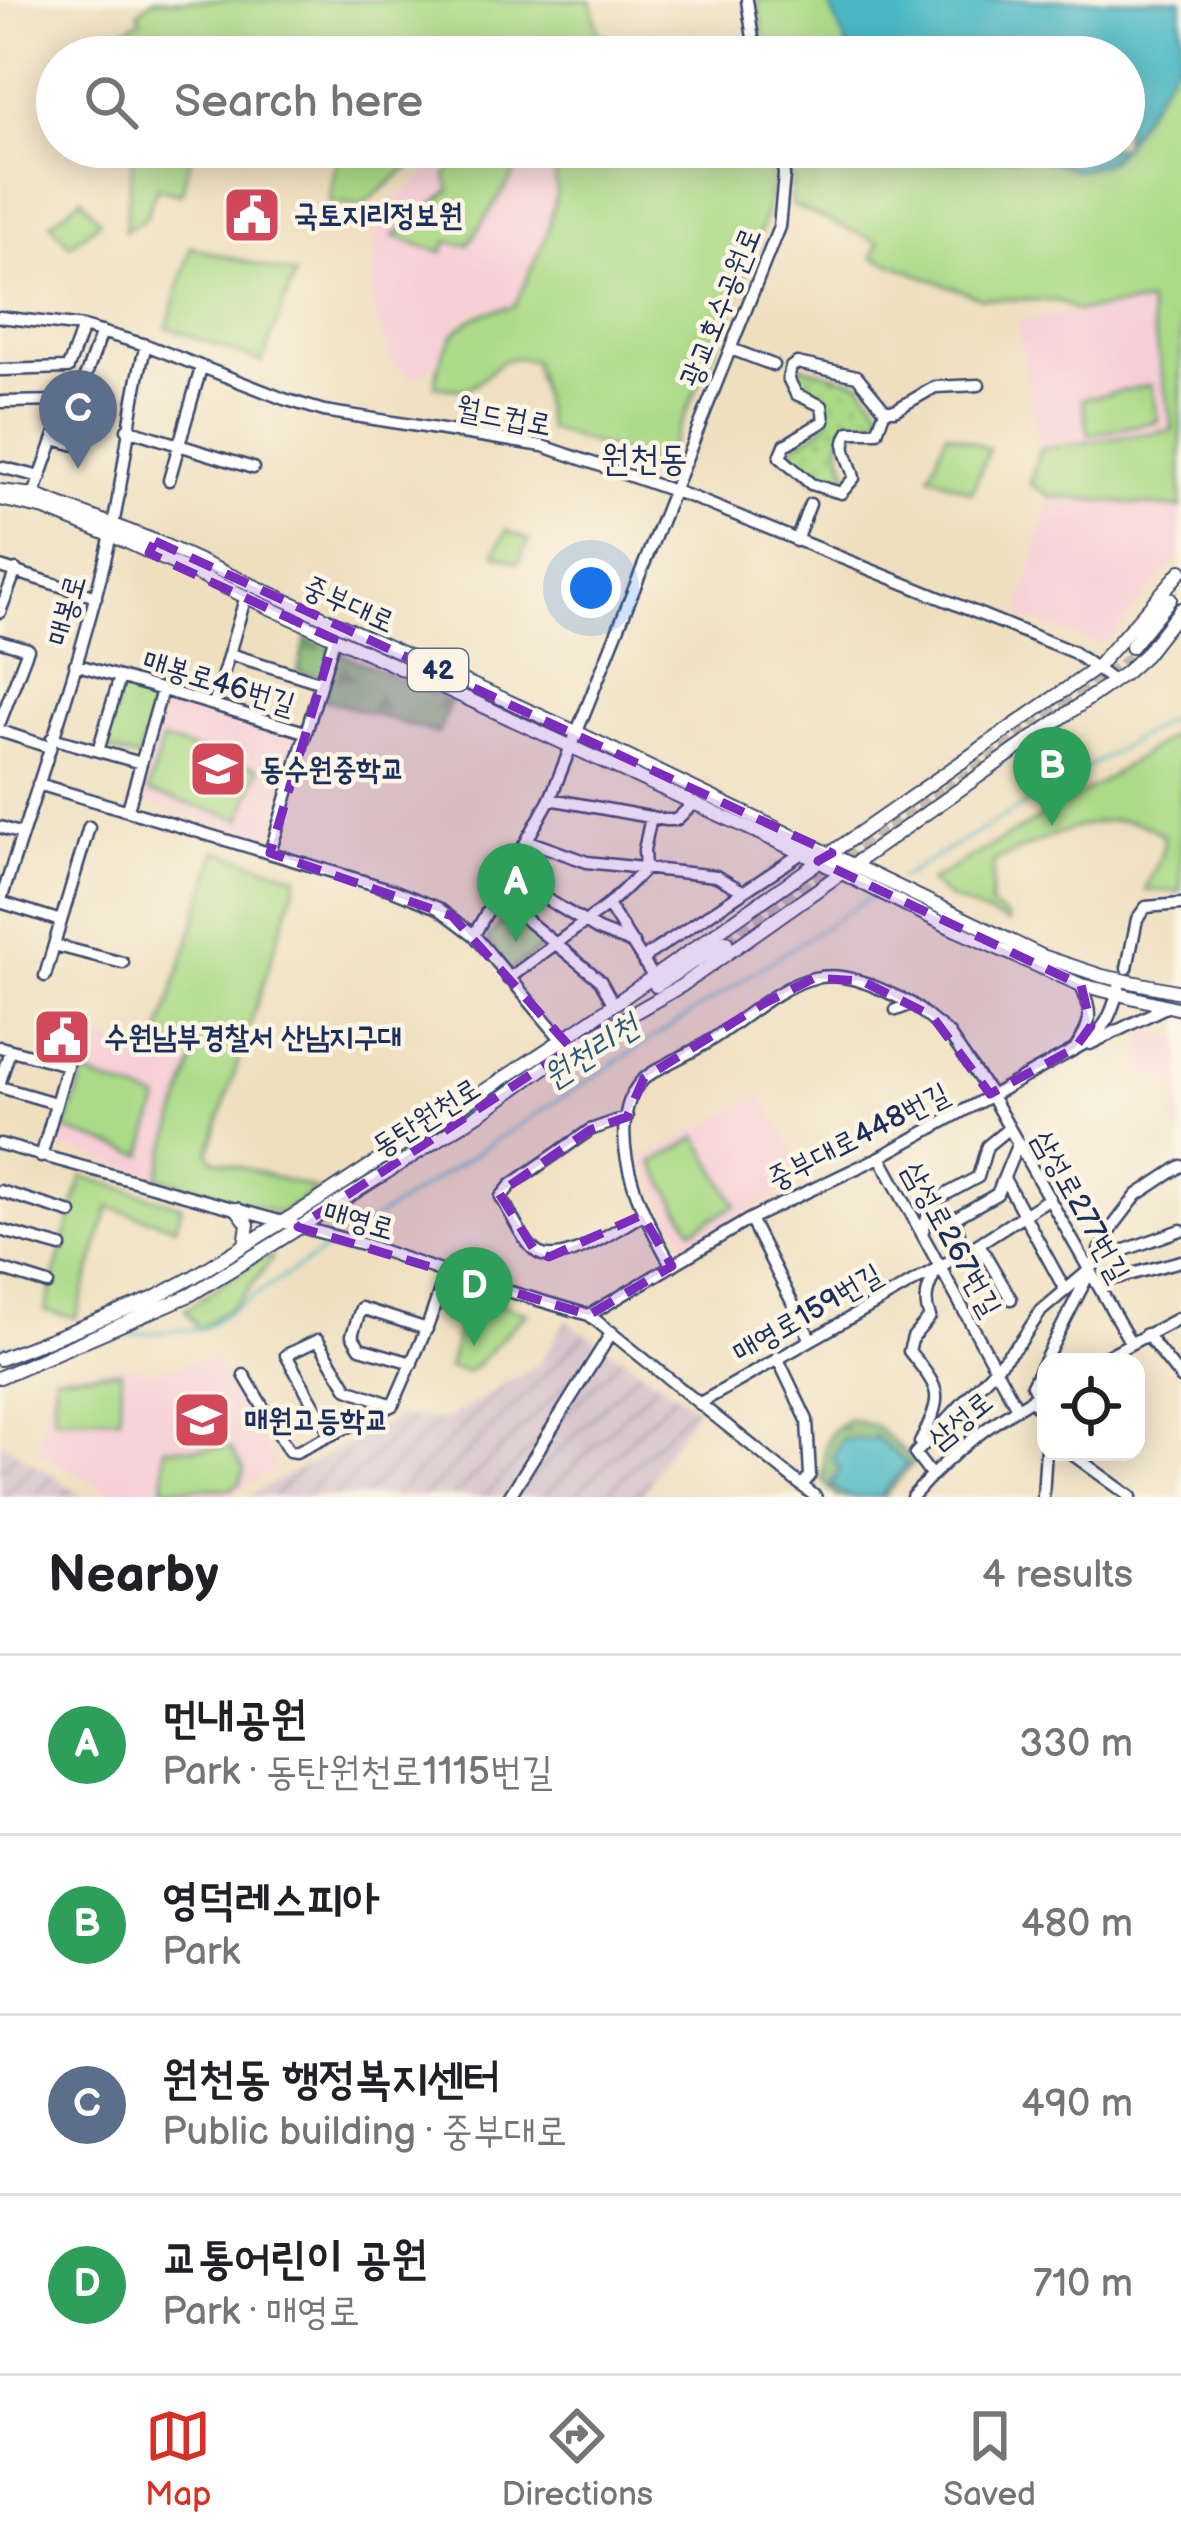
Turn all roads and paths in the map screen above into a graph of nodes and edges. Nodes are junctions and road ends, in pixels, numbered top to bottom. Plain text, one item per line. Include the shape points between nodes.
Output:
1 (747, 0) edge
2 (753, 36) edge
3 (783, 168) edge
4 (0, 317) edge
5 (83, 327) junction
6 (102, 332) junction
7 (146, 345) junction
8 (731, 349) junction
9 (773, 365) dead end
10 (201, 368) junction
11 (0, 370) edge
12 (979, 385) dead end
13 (67, 401) junction
14 (0, 402) edge
15 (885, 410) junction
16 (127, 429) junction
17 (54, 439) junction
18 (80, 446) dead end
19 (178, 446) junction
20 (0, 466) edge
21 (253, 468) dead end
22 (41, 476) junction
23 (169, 480) dead end
24 (673, 490) junction
25 (0, 495) edge
26 (34, 495) junction
27 (811, 504) dead end
28 (112, 530) junction
29 (796, 541) junction
30 (152, 547) junction
31 (0, 567) edge
32 (16, 570) junction
33 (1181, 572) edge
34 (1181, 583) edge
35 (96, 597) junction
36 (1181, 597) edge
37 (245, 599) junction
38 (1181, 609) edge
39 (0, 612) edge
40 (334, 640) junction
41 (0, 641) edge
42 (230, 655) junction
43 (75, 664) junction
44 (1095, 669) junction
45 (120, 677) junction
46 (1113, 681) junction
47 (319, 682) junction
48 (162, 690) junction
49 (214, 705) junction
50 (0, 727) edge
51 (305, 732) junction
52 (576, 732) junction
53 (51, 743) junction
54 (570, 747) junction
55 (98, 751) junction
56 (142, 763) junction
57 (38, 784) junction
58 (550, 799) junction
59 (694, 803) junction
60 (128, 809) junction
61 (651, 817) junction
62 (0, 827) edge
63 (89, 827) dead end
64 (22, 834) junction
65 (528, 842) junction
66 (270, 853) junction
67 (802, 853) junction
68 (832, 853) junction
69 (818, 861) junction
70 (645, 869) junction
71 (855, 871) junction
72 (508, 876) junction
73 (743, 891) junction
74 (497, 896) junction
75 (0, 902) edge
76 (1181, 904) edge
77 (608, 905) junction
78 (61, 920) junction
79 (585, 922) junction
80 (473, 935) junction
81 (555, 944) junction
82 (634, 944) junction
83 (728, 944) tunnel mouth
84 (54, 945) junction
85 (645, 960) junction
86 (123, 963) dead end
87 (1119, 975) junction
88 (45, 976) dead end
89 (654, 978) junction
90 (508, 979) junction
91 (1081, 985) junction
92 (1117, 995) junction
93 (1181, 995) edge
94 (1151, 1002) junction
95 (912, 1004) junction
96 (614, 1005) junction
97 (1175, 1007) edge
98 (896, 1010) dead end
99 (566, 1044) junction
100 (5, 1048) edge
101 (1075, 1048) junction
102 (0, 1084) edge
103 (990, 1094) junction
104 (55, 1103) junction
105 (627, 1117) junction
106 (1009, 1128) junction
107 (1018, 1143) junction
108 (0, 1144) edge
109 (41, 1156) junction
110 (880, 1157) junction
111 (1181, 1166) edge
112 (1005, 1180) junction
113 (0, 1191) edge
114 (1050, 1198) junction
115 (237, 1209) junction
116 (71, 1213) dead end
117 (642, 1215) junction
118 (1024, 1215) junction
119 (750, 1219) junction
120 (283, 1221) junction
121 (298, 1227) junction
122 (0, 1230) edge
123 (1181, 1230) edge
124 (922, 1234) junction
125 (979, 1244) junction
126 (245, 1245) junction
127 (61, 1247) dead end
128 (1099, 1250) junction
129 (964, 1253) junction
130 (1181, 1261) edge
131 (939, 1265) junction
132 (671, 1266) junction
133 (0, 1269) edge
134 (1090, 1270) junction
135 (446, 1273) junction
136 (1098, 1283) junction
137 (48, 1284) dead end
138 (1064, 1288) junction
139 (1011, 1299) dead end
140 (589, 1315) junction
141 (1181, 1317) edge
142 (427, 1329) junction
143 (612, 1332) junction
144 (1146, 1334) junction
145 (810, 1338) junction
146 (1130, 1342) junction
147 (1048, 1353) edge
148 (1111, 1353) edge
149 (777, 1357) junction
150 (0, 1359) edge
151 (412, 1364) junction
152 (996, 1369) junction
153 (244, 1375) dead end
154 (0, 1376) edge
155 (1181, 1378) edge
156 (1037, 1396) edge
157 (700, 1402) junction
158 (393, 1405) junction
159 (1016, 1406) junction
160 (331, 1435) junction
161 (915, 1454) junction
162 (1045, 1461) edge
163 (1081, 1461) edge
164 (931, 1475) junction
165 (802, 1485) junction
166 (509, 1497) edge
167 (817, 1497) edge
168 (912, 1497) edge
169 (1043, 1497) edge
170 (1131, 1497) edge

1 - 2 street
3 - 8 street, 광교호수공원로 via 779,227
4 - 5 street, 월드컵로
5 - 6 street, 월드컵로
5 - 11 street via 68,368
6 - 7 street, 월드컵로
6 - 13 street via 78,396
7 - 10 street, 월드컵로
7 - 16 street, 매봉로
8 - 9 street
8 - 24 street, 광교호수공원로
10 - 19 street
10 - 24 street, 월드컵로 via 324,411 542,446
12 - 15 street via 934,387
13 - 14 street
13 - 17 street
15 - 15 street via 857,376 797,363 788,378 796,394 822,406 824,421 785,445 780,457 811,484 841,493 854,478 844,441 849,432 877,432
16 - 19 street
16 - 28 street, 매봉로
17 - 18 street
17 - 22 street
19 - 21 street
19 - 23 street
20 - 22 street
22 - 26 street
24 - 29 street, 월드컵로
24 - 52 street, 광교호수공원로
25 - 26 main road, 중부대로 / 42
25 - 28 main road, 중부대로 / 42
26 - 28 main road, 중부대로 / 42
27 - 29 street
28 - 30 main road, 중부대로 / 42
28 - 35 street, 매봉로
29 - 44 street, 월드컵로 via 1072,652
30 - 37 main road, 중부대로 / 42
30 - 52 main road, 중부대로 / 42
31 - 32 street
32 - 35 street
32 - 39 street
33 - 44 main road, 동탄원천로
34 - 36 main road via 1135,650
35 - 43 street, 매봉로
37 - 40 main road, 중부대로 / 42
37 - 42 street
38 - 46 main road, 동탄원천로
40 - 47 street
40 - 54 main road, 중부대로 / 42
41 - 50 street via 28,649
42 - 47 street
42 - 49 street
43 - 45 street, 매봉로46번길
43 - 53 street, 매봉로
44 - 46 street, 월드컵로
44 - 68 main road, 동탄원천로
45 - 48 street, 매봉로46번길
45 - 55 street, 매봉로46번길
46 - 71 main road, 동탄원천로
47 - 51 street
48 - 49 street, 매봉로46번길
48 - 56 street
49 - 51 street, 매봉로46번길
50 - 53 street
51 - 66 street
52 - 54 street, 광교호수공원로
52 - 68 main road, 중부대로 / 42
53 - 55 street
53 - 57 street, 매봉로
54 - 58 street, 광교호수공원로
54 - 59 main road, 중부대로 / 42
55 - 56 street
56 - 60 street
57 - 60 street
57 - 64 street, 매봉로
58 - 61 street
58 - 65 street, 광교호수공원로
59 - 61 street via 676,820
59 - 67 main road, 중부대로 / 42
60 - 66 street
61 - 70 street
62 - 64 street
63 - 78 street
64 - 75 street, 매봉로
65 - 70 street via 587,862
65 - 72 street, 광교호수공원로
66 - 80 street via 438,908
67 - 69 main road, 중부대로 / 42
67 - 73 street
68 - 69 main road, 동탄원천로
68 - 71 main road, 중부대로 / 42
69 - 71 main road, 중부대로 / 42
69 - 89 main road, 동탄원천로
70 - 73 street via 716,876
70 - 77 street
71 - 87 main road, 42 via 1042,956
71 - 91 main road, 42 via 899,902
71 - 99 main road, 동탄원천로 via 681,986
72 - 74 street, 광교호수공원로
72 - 79 street
73 - 85 street
74 - 80 street, 광교호수공원로
74 - 81 street
75 - 78 street
76 - 87 street, 중부대로448번길 via 1146,907
77 - 79 street
77 - 82 street
78 - 84 street
79 - 81 street
79 - 82 street
80 - 90 street
81 - 90 street
81 - 96 street via 600,980
82 - 85 street
83 - 99 main road
84 - 86 street
84 - 88 street
85 - 89 street
87 - 92 street, 중부대로448번길
87 - 93 main road, 42
89 - 96 main road, 동탄원천로
90 - 99 street
91 - 92 main road, 42
91 - 101 street via 1091,1026
92 - 94 main road, 42
92 - 101 street, 중부대로448번길 via 1099,1035
93 - 94 main road via 1157,994
94 - 97 main road, 42
95 - 98 street
95 - 103 street, 삼성로277번길 via 948,1033
95 - 105 street, 삼성로277번길 via 862,981 814,978 644,1078
96 - 99 main road, 동탄원천로
97 - 101 street
99 - 120 main road, 동탄원천로
99 - 121 main road, 동탄원천로 via 482,1112
100 - 102 street
100 - 104 street via 67,1065
101 - 103 street, 중부대로448번길
102 - 104 street
103 - 106 street, 삼성로277번길
103 - 110 street, 중부대로448번길
104 - 109 street
105 - 117 street
105 - 117 street via 590,1130 502,1197 535,1251 549,1257 564,1258
106 - 107 street, 삼성로277번길
106 - 124 street via 987,1146 978,1177 932,1202
107 - 112 street
107 - 114 street, 삼성로277번길
108 - 109 street, 매영로
109 - 115 street, 매영로
110 - 119 street, 중부대로448번길
110 - 124 street, 삼성로267번길
111 - 128 street via 1137,1195
112 - 118 street
112 - 129 street via 997,1194 955,1218
113 - 116 street
114 - 118 street, 매영로159번길
114 - 134 street, 삼성로277번길
115 - 120 street, 매영로
115 - 126 main road via 248,1223
117 - 132 street
118 - 125 street, 매영로159번길
118 - 138 street
119 - 132 street, 중부대로448번길
119 - 145 street
120 - 121 street, 매영로
120 - 126 main road, 동탄원천로
121 - 135 street, 매영로
121 - 154 main road, 동탄원천로 via 190,1294
122 - 127 street
123 - 128 street via 1122,1251
124 - 131 street, 삼성로267번길
125 - 129 street, 매영로159번길
125 - 139 street
126 - 150 main road, 동탄원천로 via 170,1290
128 - 134 street
129 - 131 street, 매영로159번길
130 - 136 street
131 - 145 street, 매영로159번길
131 - 152 street, 삼성로267번길
131 - 161 street via 926,1292 930,1317 909,1351 935,1382 937,1402
132 - 140 street, 중부대로448번길
133 - 137 street
134 - 136 street, 삼성로277번길
134 - 138 street
134 - 147 street
135 - 140 street, 매영로
135 - 142 street
136 - 146 street, 삼성로277번길
138 - 152 street
140 - 143 street, 매영로
141 - 144 street
142 - 151 street
142 - 151 street via 361,1308 352,1335 360,1348
143 - 157 street, 매영로
143 - 166 street
144 - 146 street
144 - 155 street
145 - 149 street, 매영로159번길
146 - 148 street
149 - 157 street, 매영로159번길
149 - 165 street via 807,1420 811,1476
151 - 158 street
152 - 159 street, 삼성로267번길
152 - 161 street
153 - 160 street via 289,1451
156 - 159 street, 삼성로
157 - 165 street, 매영로
158 - 160 street
158 - 160 street via 348,1389 318,1340 286,1355
159 - 164 street, 삼성로
161 - 164 street
162 - 169 street
163 - 170 street
164 - 168 street, 삼성로
165 - 167 street, 매영로

